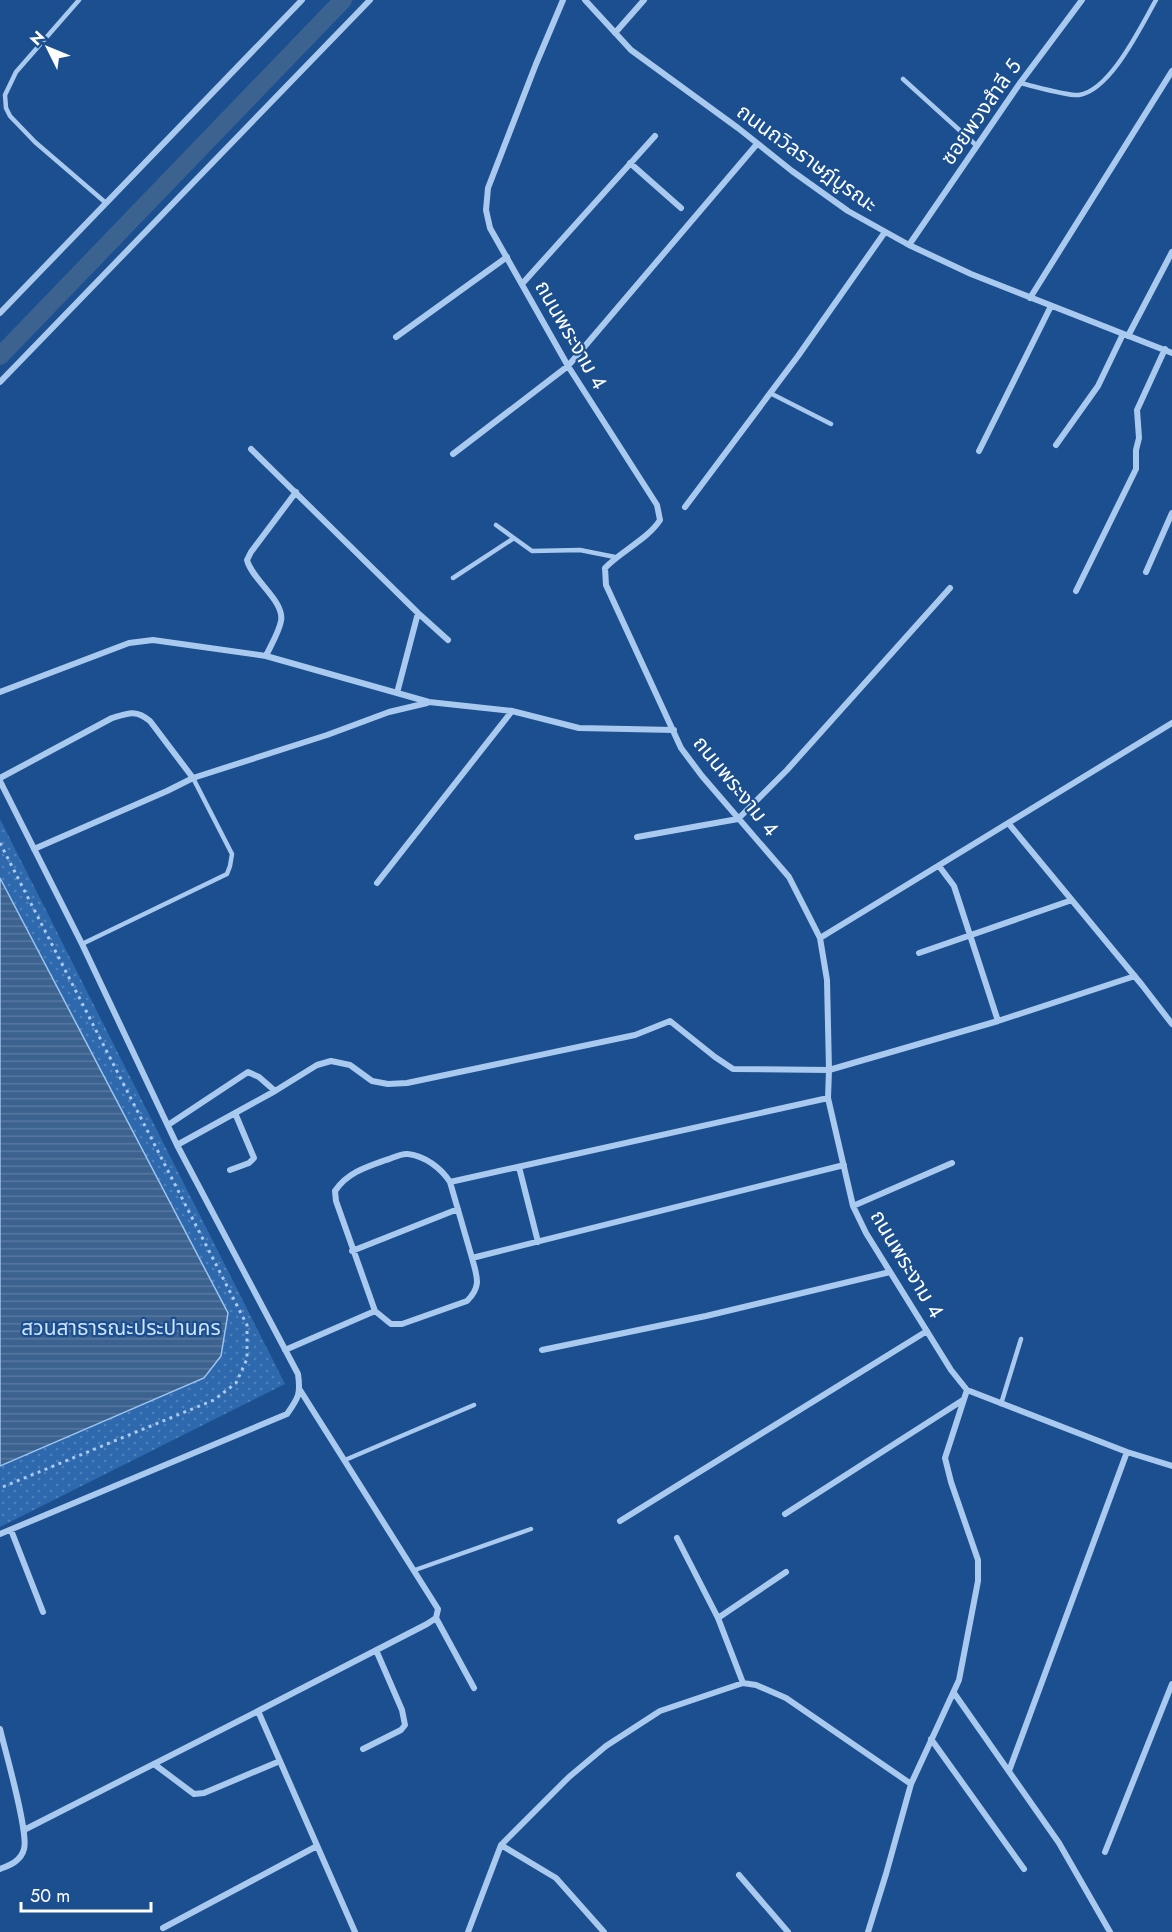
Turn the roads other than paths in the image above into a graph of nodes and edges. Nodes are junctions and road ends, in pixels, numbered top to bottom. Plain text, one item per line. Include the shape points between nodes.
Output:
1 (79, 0) edge
2 (302, 0) edge
3 (370, 0) edge
4 (563, 0) edge
5 (585, 0) edge
6 (644, 0) edge
7 (1082, 0) edge
8 (1156, 0) edge
9 (615, 33) junction
10 (1172, 71) edge
11 (903, 80) dead end
12 (1020, 83) junction
13 (655, 136) dead end
14 (757, 144) junction
15 (977, 146) junction
16 (630, 163) junction
17 (106, 203) junction
18 (681, 208) dead end
19 (885, 232) junction
20 (909, 245) junction
21 (1172, 252) edge
22 (507, 257) junction
23 (522, 284) junction
24 (1030, 298) junction
25 (1051, 306) junction
26 (0, 313) edge
27 (1126, 335) junction
28 (396, 337) dead end
29 (1165, 349) junction
30 (1172, 353) edge
31 (568, 366) junction
32 (0, 381) edge
33 (770, 393) junction
34 (831, 423) dead end
35 (1056, 445) dead end
36 (251, 449) dead end
37 (979, 451) dead end
38 (453, 454) dead end
39 (296, 492) junction
40 (685, 507) dead end
41 (1172, 513) edge
42 (495, 525) dead end
43 (514, 538) junction
44 (615, 557) junction
45 (1146, 572) dead end
46 (453, 578) dead end
47 (950, 588) dead end
48 (1076, 591) dead end
49 (418, 613) junction
50 (448, 640) dead end
51 (266, 656) junction
52 (0, 692) edge
53 (397, 693) junction
54 (429, 702) junction
55 (512, 711) junction
56 (1172, 723) edge
57 (674, 730) junction
58 (193, 778) junction
59 (0, 780) edge
60 (738, 819) junction
61 (1009, 824) junction
62 (637, 837) dead end
63 (34, 849) junction
64 (939, 866) junction
65 (377, 883) dead end
66 (1072, 900) junction
67 (970, 935) junction
68 (820, 938) junction
69 (82, 944) junction
70 (919, 953) dead end
71 (1135, 976) junction
72 (998, 1021) junction
73 (1172, 1024) edge
74 (829, 1070) junction
75 (275, 1091) junction
76 (828, 1098) junction
77 (235, 1113) junction
78 (168, 1125) junction
79 (177, 1145) junction
80 (952, 1163) dead end
81 (844, 1165) junction
82 (519, 1167) junction
83 (230, 1170) dead end
84 (450, 1182) junction
85 (854, 1206) junction
86 (458, 1209) junction
87 (538, 1242) junction
88 (352, 1251) junction
89 (472, 1258) junction
90 (890, 1272) junction
91 (375, 1311) junction
92 (927, 1330) junction
93 (1021, 1339) dead end
94 (285, 1350) junction
95 (542, 1350) dead end
96 (300, 1390) junction
97 (967, 1390) junction
98 (963, 1400) junction
99 (1001, 1404) junction
100 (474, 1405) dead end
101 (1127, 1452) junction
102 (345, 1460) junction
103 (1172, 1466) edge
104 (786, 1514) dead end
105 (620, 1521) dead end
106 (531, 1529) dead end
107 (11, 1530) junction
108 (0, 1534) edge
109 (677, 1538) dead end
110 (415, 1570) junction
111 (786, 1572) dead end
112 (43, 1612) dead end
113 (436, 1618) junction
114 (718, 1618) junction
115 (376, 1650) junction
116 (743, 1683) junction
117 (1172, 1684) edge
118 (474, 1688) dead end
119 (954, 1693) junction
120 (258, 1711) junction
121 (0, 1729) edge
122 (931, 1739) junction
123 (363, 1749) dead end
124 (280, 1761) junction
125 (154, 1764) junction
126 (1009, 1771) junction
127 (911, 1784) junction
128 (24, 1830) junction
129 (501, 1845) junction
130 (317, 1846) junction
131 (1105, 1852) dead end
132 (0, 1869) edge
133 (1024, 1869) dead end
134 (739, 1875) dead end
135 (163, 1928) dead end
136 (355, 1932) edge
137 (468, 1932) edge
138 (604, 1932) edge
139 (788, 1932) edge
140 (868, 1932) edge
141 (1110, 1932) edge

1 - 17 lane via 16,72 5,95 6,108 35,142
2 - 17 street
3 - 32 street
4 - 22 street, ถนนพระงาม 4 via 488,188 486,210 490,228
5 - 9 street, ถนนถวิลราษฎ์บูรณะ
6 - 9 street
7 - 12 street, ซอยพวงสำลี 5
8 - 12 lane via 1115,69 1095,88 1079,95
9 - 14 street, ถนนถวิลราษฎ์บูรณะ via 631,50
10 - 24 street
11 - 15 lane
12 - 15 street, ซอยพวงสำลี 5
13 - 16 street
14 - 19 street, ถนนถวิลราษฎ์บูรณะ via 848,211
14 - 31 street
15 - 20 street, ซอยพวงสำลี 5
16 - 18 street
16 - 23 street
17 - 26 street
19 - 20 street, ถนนถวิลราษฎ์บูรณะ
19 - 33 street
20 - 24 street, ถนนถวิลราษฎ์บูรณะ
21 - 27 street
22 - 23 street, ถนนพระงาม 4
22 - 28 street
23 - 31 street, ถนนพระงาม 4
24 - 25 street, ถนนถวิลราษฎ์บูรณะ
25 - 27 street, ถนนถวิลราษฎ์บูรณะ
25 - 37 street
27 - 29 street, ถนนถวิลราษฎ์บูรณะ
27 - 35 street via 1098,386
29 - 30 street, ถนนถวิลราษฎ์บูรณะ
29 - 48 street via 1137,410 1136,470
31 - 38 street
31 - 44 street, ถนนพระงาม 4 via 657,505 660,520 655,528
33 - 34 lane
33 - 40 street
36 - 39 street
39 - 49 street
39 - 51 street via 247,561 281,610 281,620
41 - 45 street
42 - 43 lane
43 - 44 lane via 532,551 580,550
43 - 46 lane
44 - 57 street, ถนนพระงาม 4 via 605,568 606,585
47 - 60 street
49 - 50 street
49 - 53 street
51 - 52 street via 153,640 129,643
51 - 53 street
53 - 54 street
54 - 55 street
54 - 58 street
55 - 57 street via 579,728
55 - 65 street
56 - 61 street
57 - 60 street, ถนนพระงาม 4 via 681,748
58 - 59 street via 150,721 142,714 129,712
58 - 63 street
58 - 69 lane via 232,854 227,874
59 - 63 street
60 - 62 street
60 - 68 street, ถนนพระงาม 4 via 789,876
61 - 64 street
61 - 66 street
63 - 69 street
64 - 67 street via 954,886
64 - 68 street
66 - 67 street
66 - 71 street
67 - 70 street
67 - 72 street
68 - 74 street, ถนนพระงาม 4 via 826,980
69 - 78 street
71 - 72 street
71 - 73 street
72 - 74 street
74 - 75 street via 733,1069 670,1021 635,1035 408,1083 372,1081 350,1065 331,1061 317,1065
74 - 76 street, ถนนพระงาม 4
75 - 77 street
75 - 78 street via 248,1072
76 - 81 street, ถนนพระงาม 4
76 - 82 street
77 - 79 street
77 - 83 street via 254,1158
78 - 79 street
79 - 94 street
80 - 85 street
81 - 85 street, ถนนพระงาม 4
81 - 87 street
82 - 84 street
82 - 87 street
84 - 86 street
84 - 88 street via 438,1167 406,1154 347,1177 335,1191
85 - 90 street, ถนนพระงาม 4
86 - 88 street
86 - 89 street
87 - 89 street
88 - 91 street
89 - 91 street via 478,1281 475,1293 467,1301 402,1324 391,1324
90 - 92 street, ถนนพระงาม 4
90 - 95 street
91 - 94 street
92 - 97 street, ถนนพระงาม 4
92 - 105 street
93 - 99 lane
94 - 96 street via 298,1374
96 - 102 street
96 - 107 street via 287,1414
97 - 98 street
97 - 99 street
98 - 104 street
98 - 119 street via 945,1458 978,1560 978,1581
99 - 101 street
100 - 102 lane
101 - 103 street
101 - 126 street
102 - 110 street
106 - 110 lane
107 - 108 street
107 - 112 street
109 - 114 street
110 - 113 street via 438,1609
111 - 114 street
113 - 115 street
113 - 118 street
114 - 116 street
115 - 120 street
115 - 123 street via 405,1725
116 - 127 street via 756,1684 786,1698
116 - 129 street via 660,1711 606,1746
117 - 131 street
119 - 122 street
119 - 126 street
120 - 124 street
120 - 125 street
121 - 128 street
122 - 127 street
122 - 133 street
124 - 125 street via 194,1794
124 - 130 street
125 - 128 street
126 - 141 street via 1059,1843
127 - 140 street
128 - 132 street via 24,1849 14,1864
129 - 137 street
129 - 138 street via 556,1878
130 - 135 street
130 - 136 street
134 - 139 street

